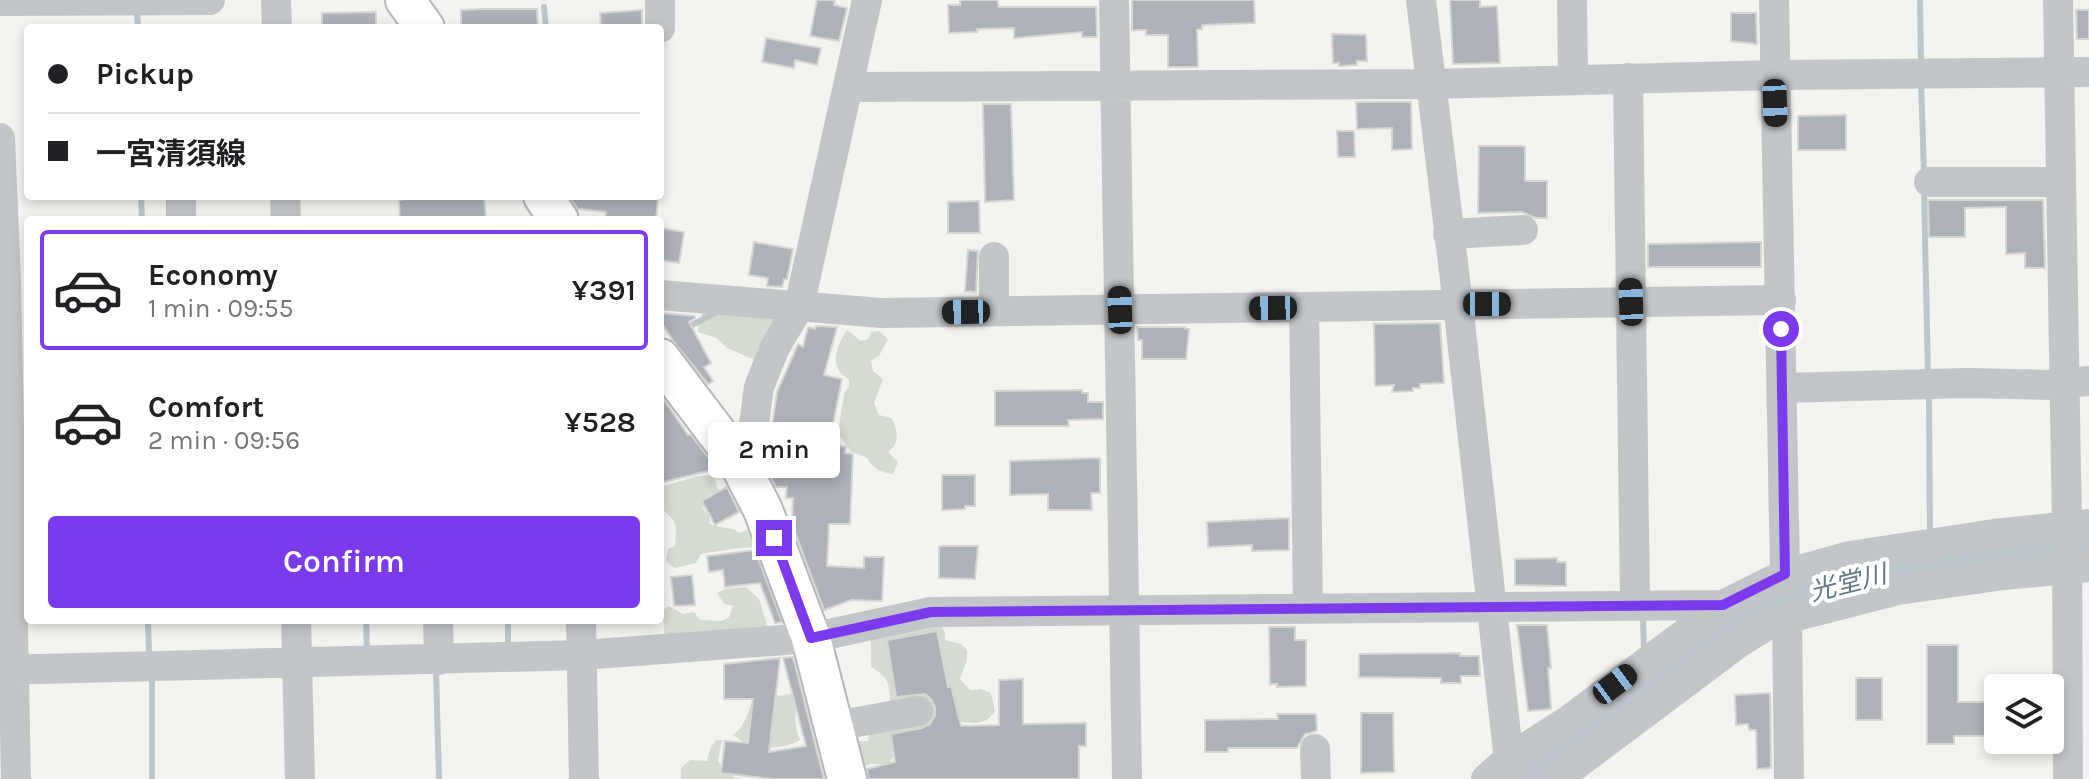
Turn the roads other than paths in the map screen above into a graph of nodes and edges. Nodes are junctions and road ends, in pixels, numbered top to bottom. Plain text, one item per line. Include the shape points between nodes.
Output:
1 (210, 0) edge
2 (276, 0) edge
3 (405, 0) edge
4 (660, 0) edge
5 (867, 0) edge
6 (1114, 0) edge
7 (1421, 0) edge
8 (1572, 0) edge
9 (1774, 0) edge
10 (2058, 0) edge
11 (0, 1) edge
12 (277, 24) edge
13 (422, 24) edge
14 (660, 24) edge
15 (2075, 72) edge
16 (1775, 75) junction
17 (1628, 78) junction
18 (1573, 80) junction
19 (1432, 84) junction
20 (1113, 86) junction
21 (849, 87) junction
22 (0, 138) edge
23 (1929, 182) dead end
24 (2061, 182) junction
25 (1523, 230) dead end
26 (1448, 234) junction
27 (994, 257) dead end
28 (11, 280) edge
29 (664, 295) edge
30 (1781, 300) junction
31 (1631, 302) junction
32 (1458, 304) junction
33 (799, 307) junction
34 (1304, 308) junction
35 (1120, 310) junction
36 (994, 311) junction
37 (664, 363) edge
38 (2076, 382) edge
39 (1782, 388) junction
40 (738, 461) junction
41 (2074, 528) edge
42 (2074, 568) edge
43 (1785, 574) junction
44 (1635, 605) junction
45 (1723, 605) junction
46 (1492, 607) junction
47 (1308, 608) junction
48 (1125, 612) junction
49 (1787, 617) junction
50 (296, 624) edge
51 (438, 624) edge
52 (581, 624) edge
53 (811, 638) junction
54 (582, 655) junction
55 (439, 660) junction
56 (297, 663) junction
57 (6, 670) edge
58 (918, 711) dead end
59 (835, 726) junction
60 (1503, 771) edge
61 (16, 779) edge
62 (300, 779) edge
63 (584, 779) edge
64 (847, 779) edge
65 (1127, 779) edge
66 (1557, 779) edge
67 (1789, 779) edge
68 (2068, 779) edge

1 - 11 street
2 - 12 street
3 - 13 main road
4 - 14 street
5 - 21 street
6 - 20 street
7 - 19 street
8 - 18 street
9 - 16 street
10 - 15 street
15 - 16 street
15 - 24 street
16 - 17 street
16 - 30 street
17 - 18 street
17 - 31 street
18 - 19 street
19 - 20 street
19 - 26 street
20 - 21 street
20 - 35 street
21 - 33 street
22 - 28 street
23 - 24 street
24 - 38 street
25 - 26 street
26 - 32 street
27 - 36 street
28 - 57 street
29 - 33 street
30 - 31 street
30 - 39 street
31 - 32 street
31 - 44 street
32 - 34 street
32 - 46 street
33 - 36 street via 882,313
33 - 40 street via 759,387 751,446
34 - 35 street
34 - 47 street
35 - 36 street
35 - 48 street
37 - 40 main road
38 - 39 street
38 - 41 street
39 - 43 street
40 - 53 main road via 763,510
41 - 42 street
41 - 43 street via 1907,546
42 - 49 street via 1898,590
42 - 68 street
43 - 45 street
44 - 45 street
44 - 46 street
45 - 60 street
46 - 47 street
46 - 60 street
47 - 48 street
48 - 53 street via 931,612
48 - 65 street
49 - 66 street via 1740,642
49 - 67 street
50 - 56 street
51 - 55 street
52 - 54 street
53 - 54 street
53 - 59 main road
54 - 55 street
54 - 63 street
55 - 56 street
56 - 57 street
56 - 62 street
57 - 61 street
58 - 59 street
59 - 64 main road

